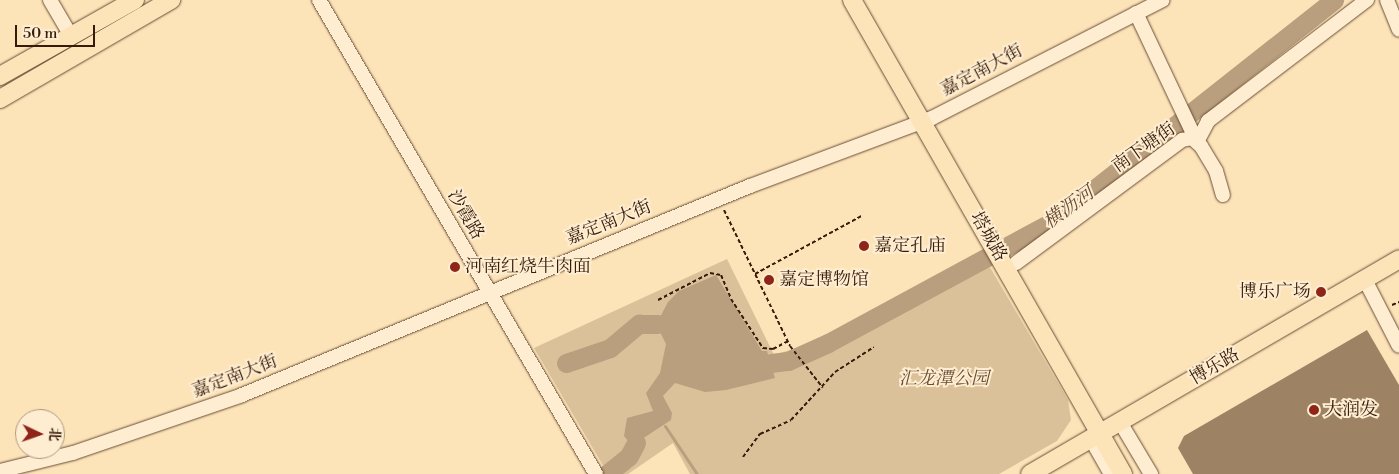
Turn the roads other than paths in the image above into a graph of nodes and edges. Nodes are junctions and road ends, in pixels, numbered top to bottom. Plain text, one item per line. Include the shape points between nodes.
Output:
1 (50, 0) edge
2 (135, 0) edge
3 (171, 0) edge
4 (319, 0) edge
5 (329, 0) edge
6 (852, 0) edge
7 (865, 0) edge
8 (1163, 0) edge
9 (1367, 0) edge
10 (1386, 0) edge
11 (1136, 13) junction
12 (1398, 27) edge
13 (71, 36) junction
14 (0, 76) edge
15 (0, 99) edge
16 (928, 120) junction
17 (1196, 142) junction
18 (1223, 195) dead end
19 (1399, 259) edge
20 (1010, 261) junction
21 (1364, 278) junction
22 (492, 292) junction
23 (1399, 346) edge
24 (1105, 431) junction
25 (596, 471) edge
26 (0, 472) edge
27 (1030, 474) edge
28 (1111, 474) edge
29 (1123, 474) edge
30 (1135, 474) edge
31 (1151, 474) edge

1 - 13 street
2 - 13 main road
3 - 15 main road
4 - 22 street, 沙霞路
5 - 22 street
6 - 16 main road, 塔城路
7 - 16 main road, 塔城路
8 - 11 street, 嘉定南大街
9 - 17 street via 1208,121
10 - 12 street
11 - 16 street, 嘉定南大街
11 - 17 street
13 - 14 main road
16 - 20 main road, 塔城路
16 - 22 street, 嘉定南大街 via 718,198
17 - 18 street, 南下塘街 via 1216,171
17 - 20 street, 南下塘街 via 1192,138 1182,140
19 - 21 main road, 博乐路
20 - 24 main road, 塔城路
21 - 23 street
21 - 24 main road, 博乐路
22 - 25 street, 沙霞路
22 - 26 street, 嘉定南大街 via 233,399 73,453
24 - 27 main road, 博乐路
24 - 28 street
24 - 29 main road, 塔城路
24 - 30 main road, 塔城路
24 - 31 street

